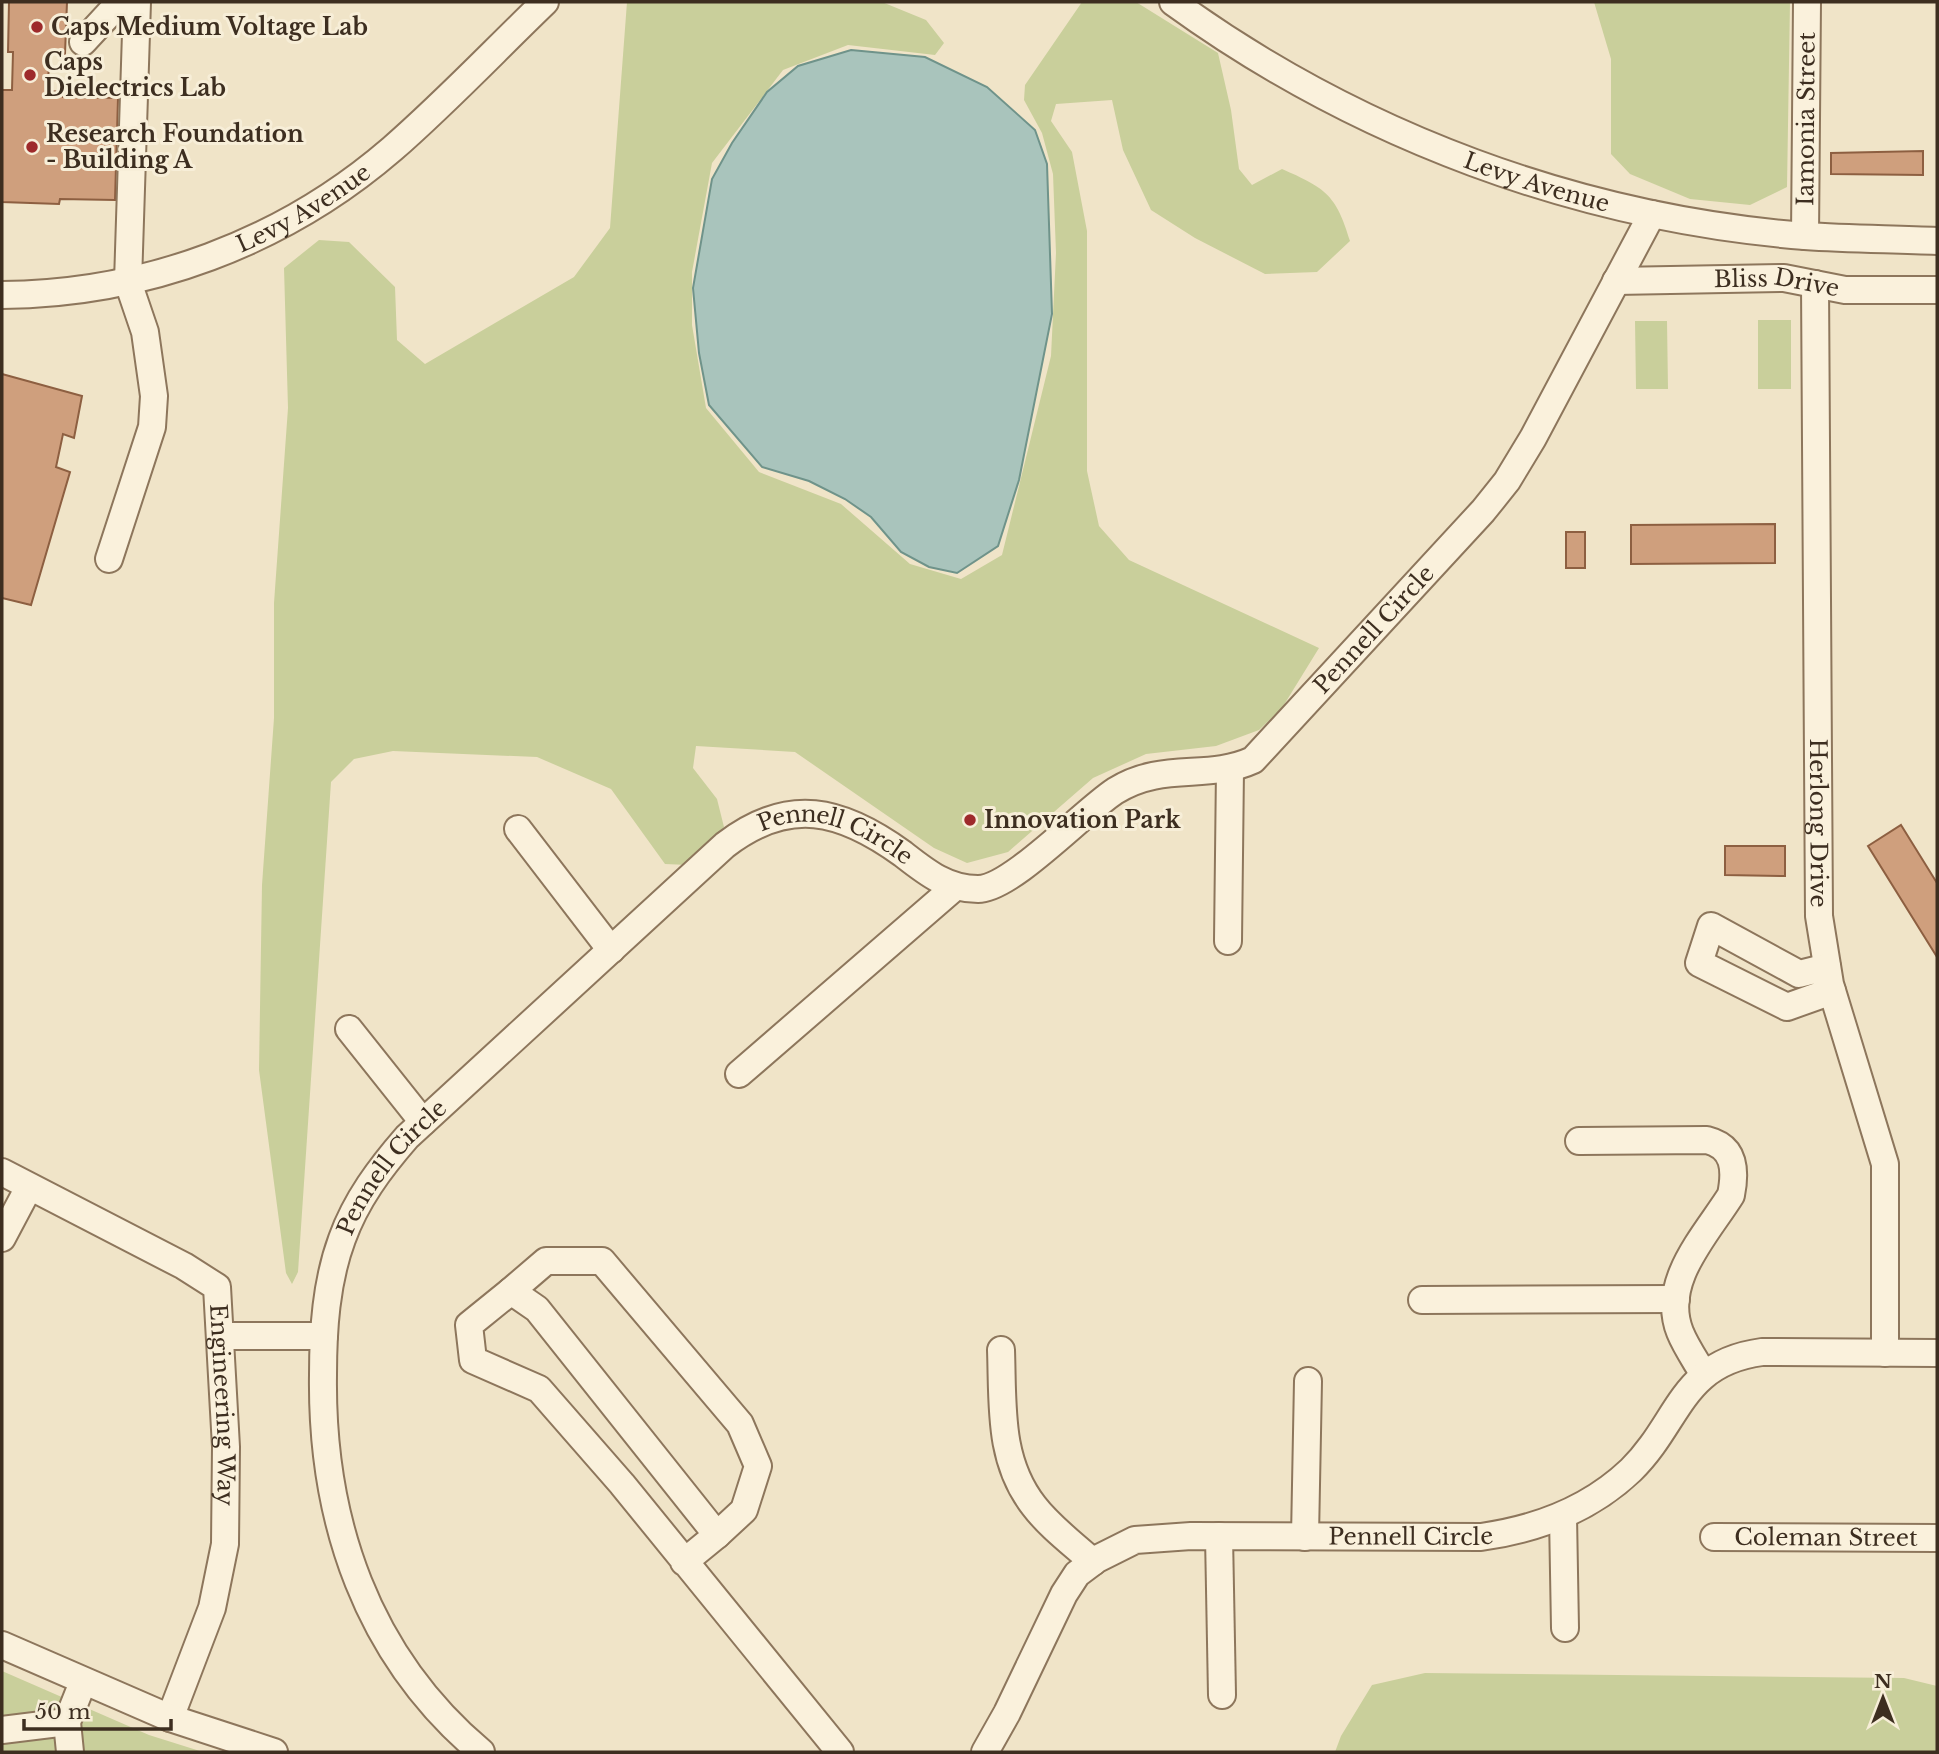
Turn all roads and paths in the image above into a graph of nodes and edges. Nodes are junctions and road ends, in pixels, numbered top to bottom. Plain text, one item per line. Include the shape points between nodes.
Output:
1 (120, 2) edge
2 (137, 2) edge
3 (545, 2) edge
4 (1173, 2) edge
5 (1807, 2) edge
6 (83, 43) dead end
7 (1651, 214) junction
8 (1805, 236) junction
9 (1937, 241) edge
10 (1616, 281) junction
11 (128, 282) junction
12 (1815, 284) junction
13 (1937, 290) edge
14 (2, 296) edge
15 (109, 559) dead end
16 (1230, 769) junction
17 (518, 829) dead end
18 (955, 887) junction
19 (1228, 941) dead end
20 (611, 950) junction
21 (349, 1029) dead end
22 (739, 1074) dead end
23 (423, 1122) junction
24 (1579, 1141) dead end
25 (2, 1172) edge
26 (29, 1186) junction
27 (2, 1238) edge
28 (511, 1291) junction
29 (1676, 1299) junction
30 (1422, 1300) dead end
31 (222, 1336) junction
32 (324, 1336) junction
33 (1001, 1350) dead end
34 (1885, 1353) junction
35 (1937, 1353) edge
36 (1704, 1375) junction
37 (1308, 1381) dead end
38 (1563, 1516) junction
39 (717, 1535) junction
40 (1219, 1536) junction
41 (1306, 1537) junction
42 (1714, 1537) dead end
43 (1937, 1538) edge
44 (684, 1562) junction
45 (1093, 1562) junction
46 (1565, 1628) dead end
47 (2, 1646) edge
48 (83, 1682) junction
49 (1222, 1695) dead end
50 (170, 1718) junction
51 (67, 1722) junction
52 (2, 1730) edge
53 (472, 1750) edge
54 (71, 1752) edge
55 (274, 1752) edge
56 (841, 1752) edge
57 (985, 1752) edge

1 - 6 street
2 - 11 street
3 - 11 street, Levy Avenue via 428,117 326,200 236,248
4 - 7 street, Levy Avenue via 1270,67 1396,131 1509,175
5 - 8 street, Iamonia Street
7 - 8 street, Levy Avenue
7 - 10 street, Pennell Circle
8 - 9 street, Levy Avenue
10 - 12 street, Bliss Drive via 1784,278
10 - 16 street, Pennell Circle via 1533,438 1495,497 1262,752
11 - 14 street, Levy Avenue
11 - 15 street via 145,332 152,427
12 - 13 street, Bliss Drive via 1845,290
12 - 34 street, Herlong Drive via 1819,916 1830,979 1885,1164
16 - 18 street, Pennell Circle via 1170,771 1132,782 1102,800 996,885
16 - 19 street
17 - 20 street
18 - 20 street, Pennell Circle via 843,819 821,814 780,815 761,821 725,845
18 - 22 street
20 - 23 street, Pennell Circle
21 - 23 street
23 - 32 street, Pennell Circle via 386,1160 350,1219 332,1268
24 - 29 street via 1707,1140 1731,1156 1731,1195 1681,1274
25 - 26 street, Engineering Way
26 - 27 street
26 - 31 street, Engineering Way via 217,1287
28 - 39 street via 537,1309
28 - 39 street via 546,1261 603,1261 740,1424 758,1466 744,1510
28 - 44 street via 469,1325 473,1360 539,1389
29 - 30 street
29 - 36 street via 1680,1331
31 - 32 street
31 - 50 street, Engineering Way via 225,1544 212,1608
32 - 53 street, Pennell Circle via 324,1447 343,1543 377,1623 435,1710
33 - 45 street via 1004,1438 1012,1471 1035,1508
34 - 35 street, Pennell Circle
34 - 36 street, Pennell Circle via 1762,1352 1740,1355
36 - 38 street, Pennell Circle via 1633,1468 1594,1500
37 - 41 street
38 - 41 street, Pennell Circle via 1512,1533 1481,1537
38 - 46 street
39 - 44 street
40 - 41 street, Pennell Circle
40 - 45 street, Pennell Circle via 1135,1539
40 - 49 street
42 - 43 street, Coleman Street
44 - 56 street
45 - 57 street, Pennell Circle via 1063,1594
47 - 48 street
48 - 50 street
48 - 51 street
50 - 55 street
51 - 52 street
51 - 54 street

